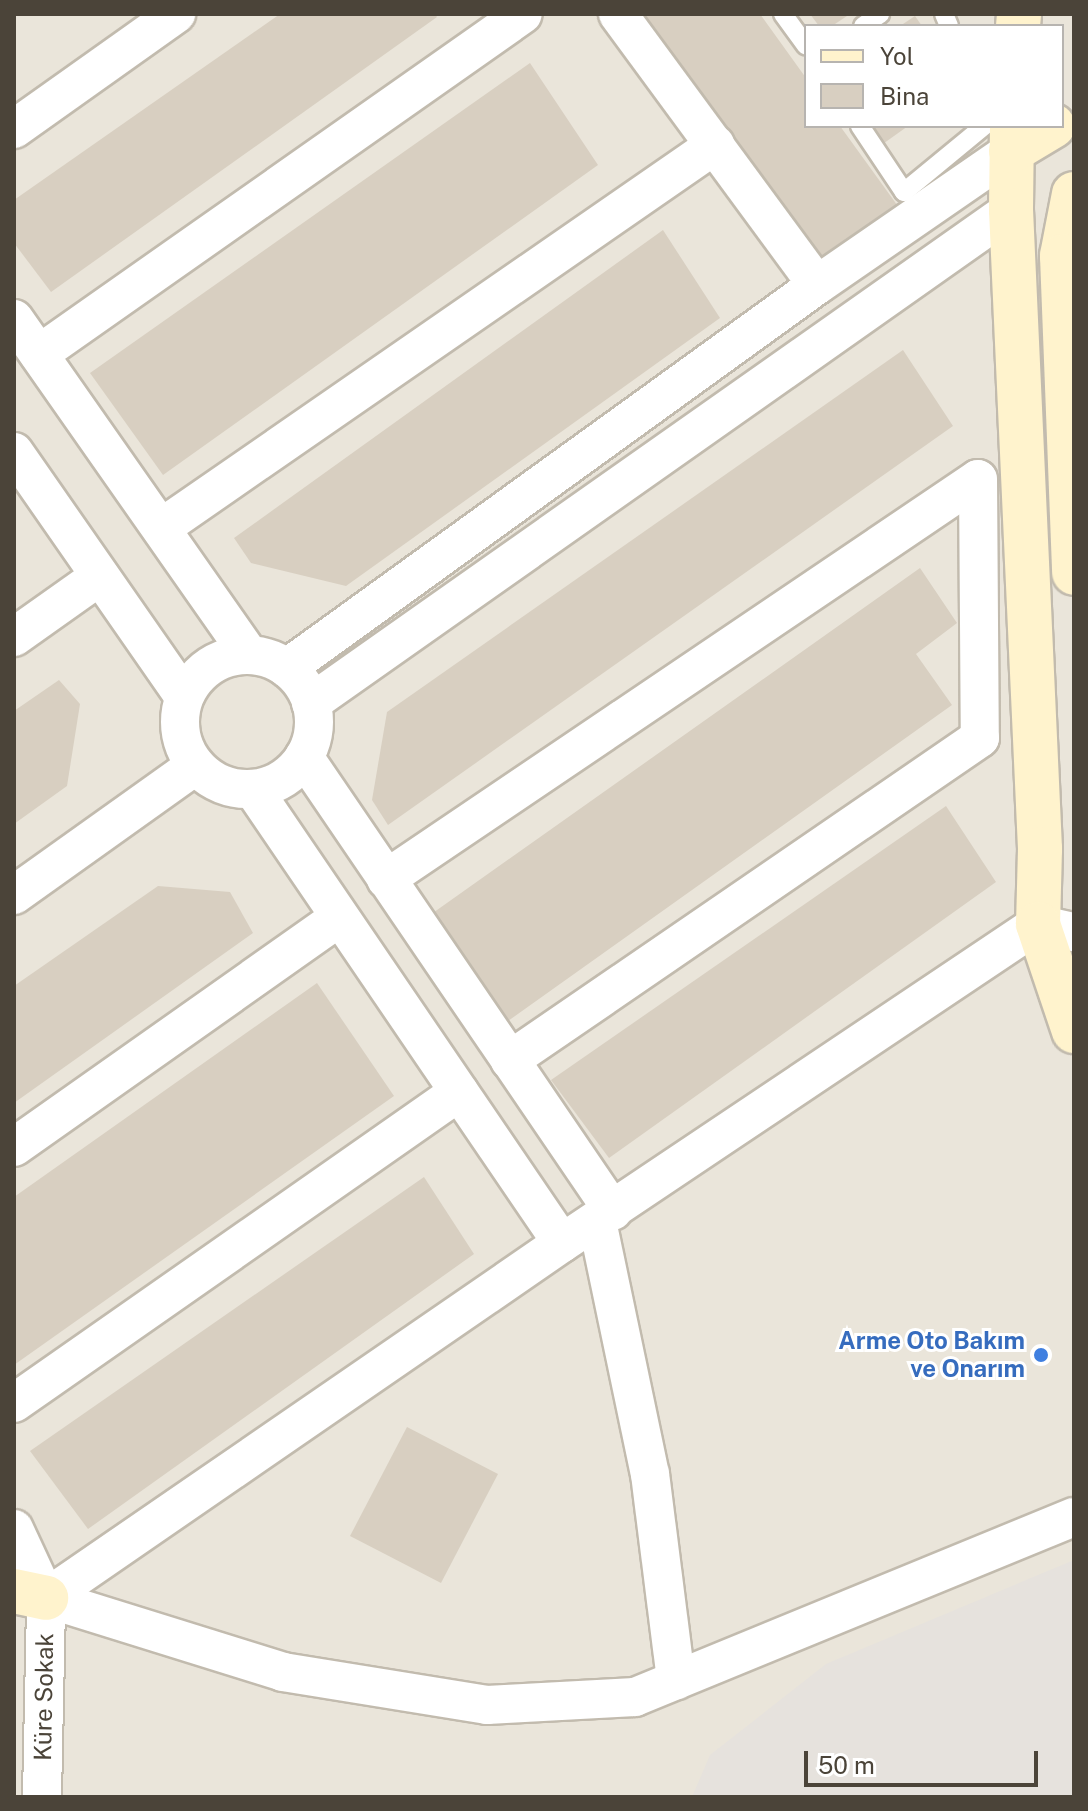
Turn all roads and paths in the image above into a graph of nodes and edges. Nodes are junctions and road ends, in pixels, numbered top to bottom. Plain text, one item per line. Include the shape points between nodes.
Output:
1 (176, 14) edge
2 (523, 14) edge
3 (618, 14) edge
4 (783, 14) edge
5 (804, 43) edge
6 (861, 128) edge
7 (1040, 128) edge
8 (14, 129) edge
9 (1002, 134) edge
10 (715, 145) junction
11 (1074, 174) edge
12 (1074, 194) edge
13 (1011, 210) junction
14 (817, 285) junction
15 (14, 319) edge
16 (39, 354) junction
17 (14, 452) edge
18 (161, 528) junction
19 (1074, 573) edge
20 (100, 576) junction
21 (14, 637) edge
22 (249, 655) junction
23 (287, 668) junction
24 (184, 697) junction
25 (311, 703) junction
26 (189, 755) junction
27 (304, 757) junction
28 (253, 789) junction
29 (14, 864) edge
30 (386, 879) junction
31 (14, 895) edge
32 (339, 918) junction
33 (1056, 928) edge
34 (1074, 1031) edge
35 (510, 1060) junction
36 (459, 1092) junction
37 (14, 1147) edge
38 (605, 1216) junction
39 (562, 1243) junction
40 (14, 1403) edge
41 (1074, 1517) edge
42 (14, 1529) edge
43 (30, 1594) edge
44 (676, 1680) junction
45 (42, 1797) edge

1 - 8 street
2 - 16 street
3 - 10 street
4 - 5 lane
6 - 9 lane via 904,192
7 - 9 main road
9 - 13 main road
9 - 14 street
10 - 14 street
10 - 18 street
11 - 13 main road
12 - 19 main road via 1062,256
13 - 25 street
13 - 33 main road via 1039,833
14 - 23 street
15 - 16 street
16 - 18 street
17 - 20 street
18 - 22 street
20 - 21 street
20 - 24 street
22 - 23 street
22 - 24 street via 222,659 199,674
23 - 25 street
24 - 26 street via 179,720
25 - 27 street via 314,721
26 - 28 street via 212,780
26 - 29 street
26 - 31 street
27 - 28 street via 291,773
27 - 30 street
28 - 32 street
30 - 35 street
30 - 35 street via 978,479 980,738
32 - 36 street
32 - 37 street
33 - 34 main road
33 - 38 street
35 - 38 street
36 - 39 street
36 - 40 street
38 - 39 street
38 - 44 street via 650,1474
39 - 43 street
41 - 44 street
42 - 43 street
43 - 44 street via 283,1672 487,1705 635,1697
43 - 45 street, Küre Sokak

